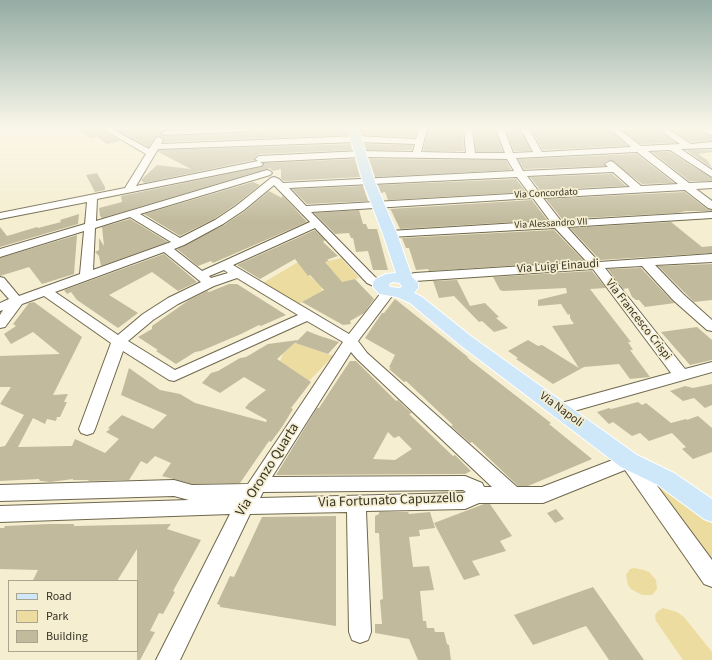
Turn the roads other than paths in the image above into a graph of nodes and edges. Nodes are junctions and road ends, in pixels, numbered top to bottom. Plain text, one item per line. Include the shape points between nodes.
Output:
1 (147, 160) edge
2 (276, 160) edge
3 (363, 160) edge
4 (512, 160) edge
5 (605, 160) edge
6 (653, 160) edge
7 (691, 160) edge
8 (259, 161) junction
9 (616, 169) junction
10 (520, 174) junction
11 (712, 174) edge
12 (274, 179) junction
13 (369, 182) junction
14 (712, 185) edge
15 (687, 187) junction
16 (129, 189) junction
17 (639, 190) junction
18 (536, 195) junction
19 (92, 197) junction
20 (379, 204) junction
21 (712, 206) edge
22 (303, 209) junction
23 (132, 214) junction
24 (712, 215) edge
25 (0, 216) edge
26 (317, 223) junction
27 (558, 224) junction
28 (89, 226) junction
29 (390, 234) junction
30 (180, 243) junction
31 (166, 248) junction
32 (0, 253) edge
33 (712, 258) edge
34 (645, 262) junction
35 (594, 264) junction
36 (224, 265) junction
37 (239, 273) junction
38 (86, 277) junction
39 (205, 279) junction
40 (0, 281) edge
41 (400, 290) junction
42 (46, 291) junction
43 (17, 301) junction
44 (0, 307) edge
45 (309, 315) junction
46 (0, 324) edge
47 (712, 327) edge
48 (351, 340) junction
49 (119, 342) junction
50 (712, 367) edge
51 (681, 375) junction
52 (560, 409) junction
53 (87, 429) dead end
54 (629, 461) junction
55 (0, 493) edge
56 (251, 494) junction
57 (477, 495) junction
58 (513, 495) junction
59 (356, 503) junction
60 (712, 512) edge
61 (0, 514) edge
62 (711, 573) edge
63 (360, 632) dead end
64 (168, 660) edge

1 - 16 street
2 - 8 street
3 - 13 main road
4 - 10 street, Via Francesco Crispi
5 - 9 street
6 - 15 street
7 - 11 street
8 - 12 street
8 - 16 street
9 - 10 street
9 - 17 street
10 - 13 street
10 - 18 street, Via Francesco Crispi
12 - 13 street
12 - 22 street
12 - 23 street
12 - 30 street via 240,208
13 - 20 main road
14 - 15 street, Via Concordato
15 - 17 street, Via Concordato
15 - 21 street
16 - 19 street
17 - 18 street, Via Concordato
18 - 20 street, Via Concordato
18 - 27 street, Via Francesco Crispi
19 - 25 street
19 - 28 street
20 - 22 street, Via Concordato
20 - 29 main road
22 - 26 street
23 - 28 street
23 - 30 street
24 - 27 street, Via Alessandro VII
26 - 36 street
26 - 41 street via 371,280
27 - 29 street, Via Alessandro VII
27 - 35 street, Via Francesco Crispi
28 - 32 street
28 - 38 street
29 - 41 main road
30 - 31 street
31 - 38 street
31 - 39 street
33 - 34 street, Via Luigi Einaudi
34 - 35 street, Via Luigi Einaudi
34 - 47 street
35 - 41 street, Via Luigi Einaudi via 415,277
35 - 51 street, Via Francesco Crispi
36 - 37 street
36 - 39 street
37 - 39 street
37 - 45 street
38 - 42 street
39 - 49 street via 148,317
40 - 43 street
41 - 48 street, Via Oronzo Quarta
41 - 52 main road, Via Napoli
42 - 43 street
42 - 49 street
43 - 44 street
43 - 46 street
45 - 48 street
45 - 49 street via 174,376
48 - 56 street, Via Oronzo Quarta
48 - 58 street via 362,356
49 - 53 street
50 - 51 street
51 - 52 street
52 - 54 main road, Via Napoli
54 - 58 street via 543,495
54 - 60 main road, Via Napoli via 666,479
54 - 62 street
55 - 56 street via 174,488 192,493
56 - 57 street, Via Fortunato Capuzzello via 465,482 475,488
56 - 59 street, Via Fortunato Capuzzello
56 - 61 street
56 - 64 street, Via Oronzo Quarta
57 - 58 street
57 - 59 street, Via Fortunato Capuzzello via 465,501
59 - 63 street

